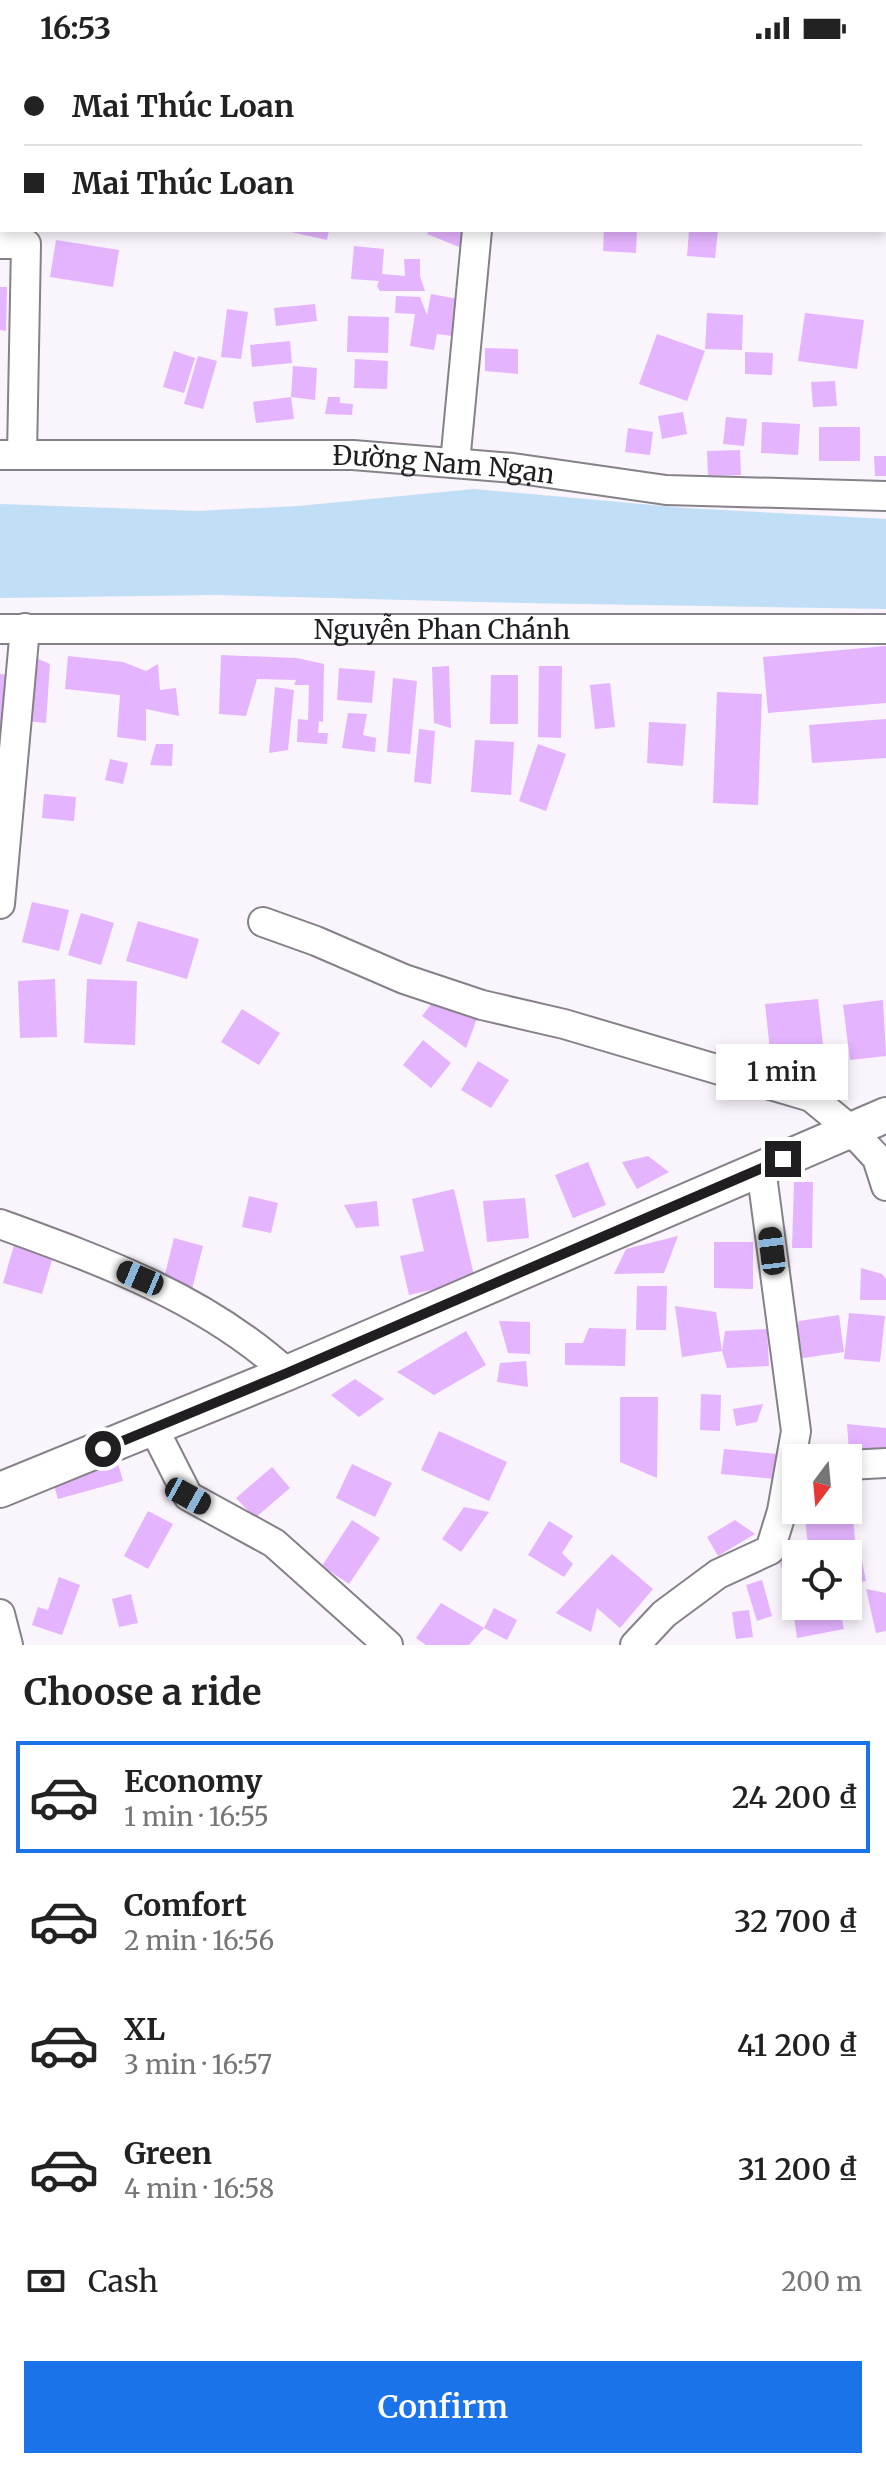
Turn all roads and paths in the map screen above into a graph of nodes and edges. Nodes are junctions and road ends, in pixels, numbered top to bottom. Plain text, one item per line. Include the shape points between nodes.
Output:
1 (477, 232) edge
2 (0, 244) edge
3 (11, 455) edge
4 (455, 463) junction
5 (886, 496) edge
6 (13, 628) edge
7 (886, 629) edge
8 (0, 904) edge
9 (263, 922) dead end
10 (886, 1115) edge
11 (851, 1130) junction
12 (761, 1168) junction
13 (886, 1186) edge
14 (0, 1224) edge
15 (287, 1373) junction
16 (154, 1429) junction
17 (795, 1444) edge
18 (886, 1463) edge
19 (862, 1464) edge
20 (0, 1490) edge
21 (782, 1511) edge
22 (0, 1614) edge
23 (8, 1645) edge
24 (388, 1645) edge
25 (635, 1645) edge

1 - 4 street
2 - 3 street via 26,244
3 - 4 street, Đường Nam Ngạn via 353,455
4 - 5 street, Đường Nam Ngạn via 666,490
6 - 7 street, Nguyễn Phan Chánh
6 - 8 street
9 - 11 street via 482,1005 811,1097
10 - 11 main road
11 - 12 main road
11 - 13 street via 877,1158
12 - 15 main road
12 - 17 street
14 - 15 street via 89,1256 212,1315
15 - 16 main road
16 - 20 main road
16 - 24 street via 188,1496 274,1543
18 - 19 street
21 - 25 street via 770,1550 718,1574 664,1614
22 - 23 street

